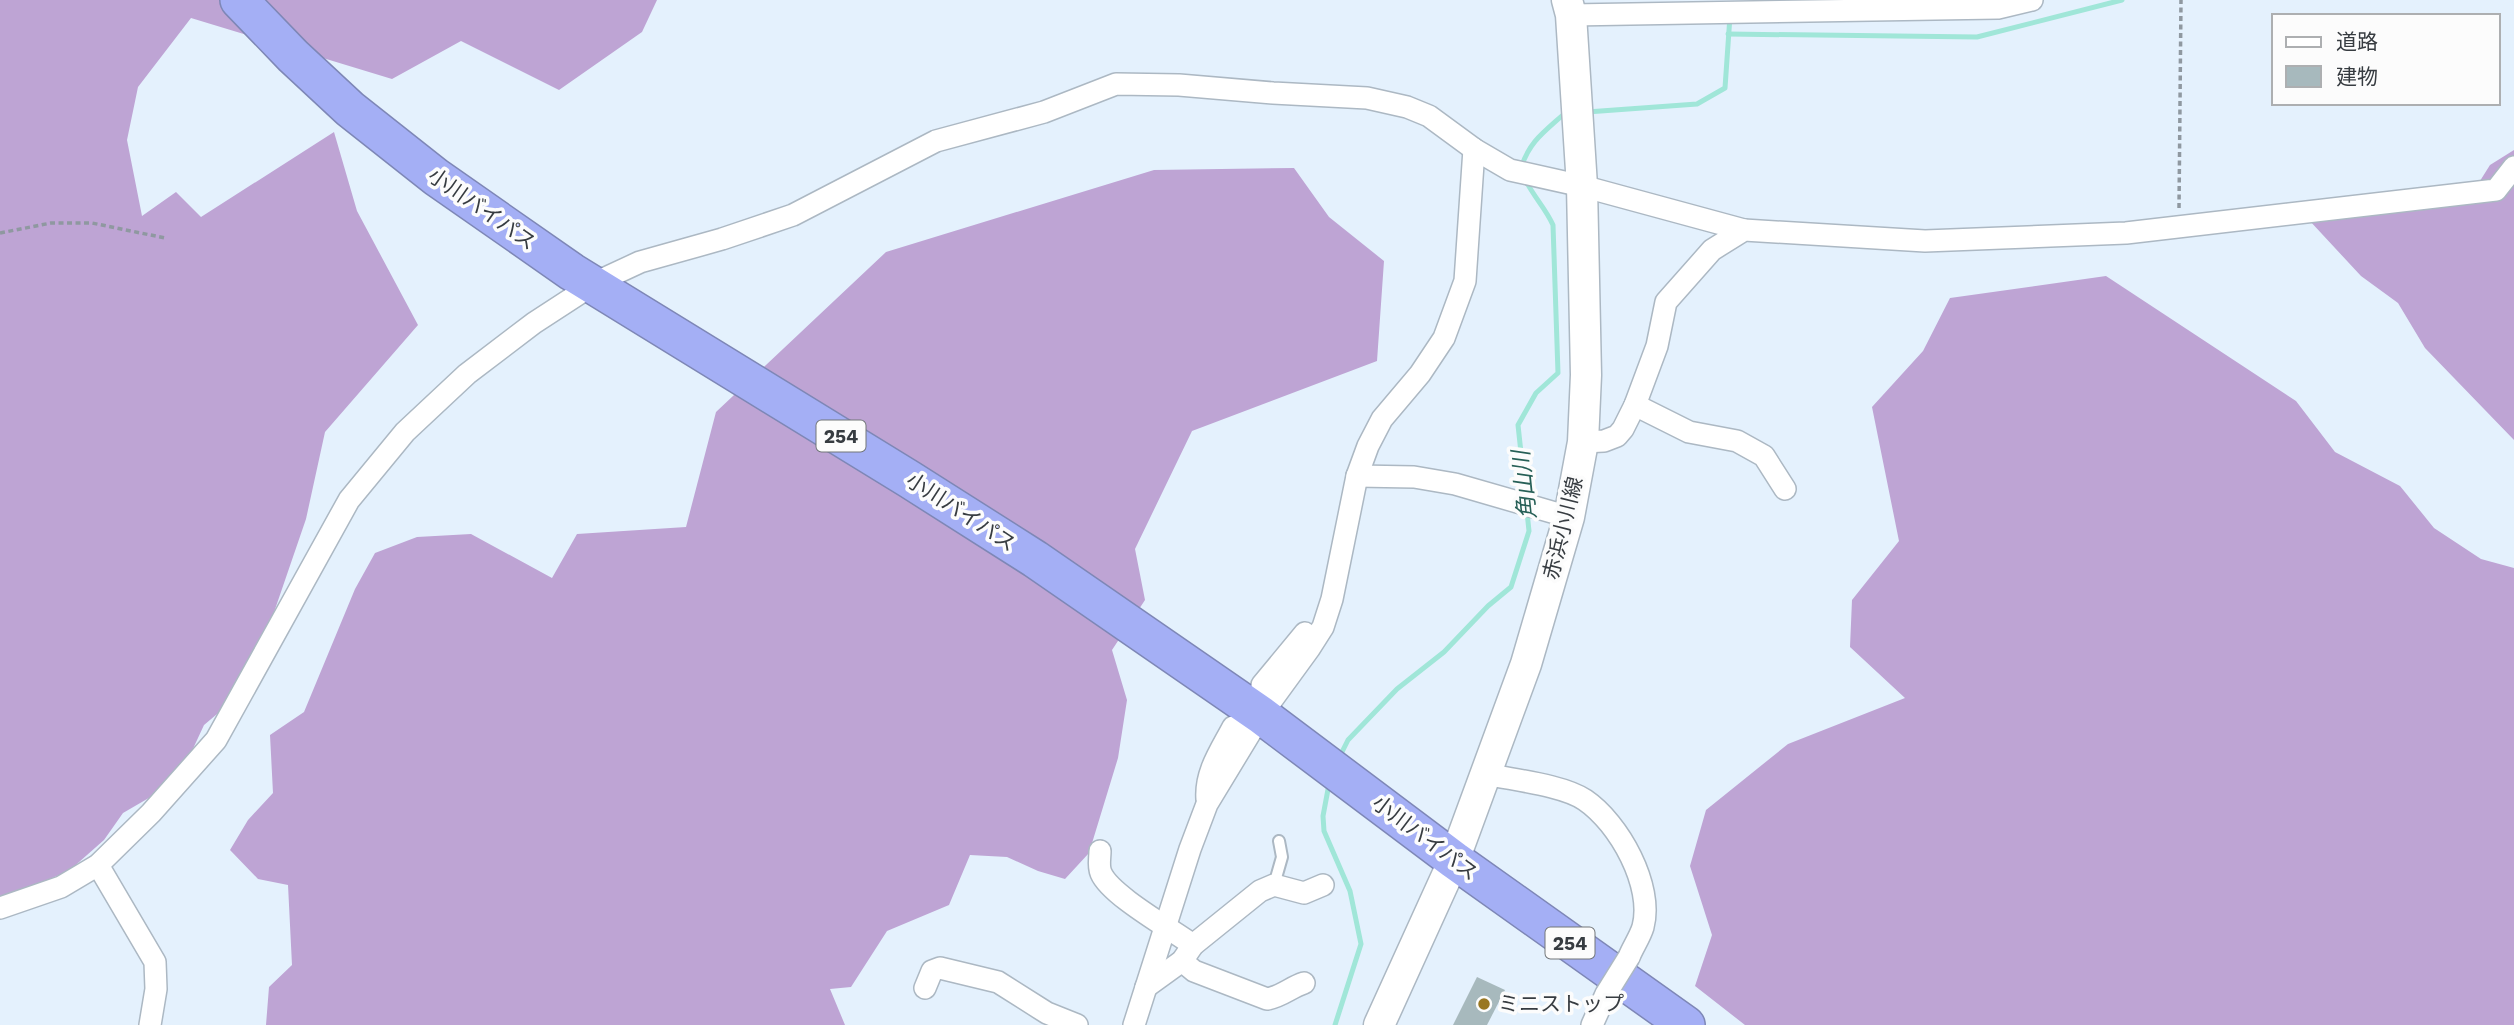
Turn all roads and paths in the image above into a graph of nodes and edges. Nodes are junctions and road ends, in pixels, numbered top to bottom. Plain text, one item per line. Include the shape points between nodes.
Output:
1 (239, 0) edge
2 (2032, 0) edge
3 (2181, 0) edge
4 (1659, 6) edge
5 (1569, 8) edge
6 (1474, 149) junction
7 (2514, 167) edge
8 (1582, 186) junction
9 (2179, 226) junction
10 (1744, 230) junction
11 (0, 233) edge
12 (165, 238) dead end
13 (593, 285) junction
14 (1635, 405) junction
15 (1583, 442) junction
16 (1357, 476) junction
17 (1785, 489) dead end
18 (1569, 517) junction
19 (1323, 626) junction
20 (1252, 709) junction
21 (1486, 774) junction
22 (1207, 804) junction
23 (1279, 841) dead end
24 (1101, 851) dead end
25 (1454, 860) junction
26 (98, 865) junction
27 (1274, 885) junction
28 (1323, 885) dead end
29 (0, 908) edge
30 (1166, 926) junction
31 (1187, 953) junction
32 (1304, 983) dead end
33 (1146, 987) junction
34 (925, 988) dead end
35 (150, 1025) edge
36 (1077, 1025) edge
37 (1134, 1025) edge
38 (1379, 1025) edge
39 (1592, 1025) edge
40 (1686, 1025) edge

1 - 13 highway, 小川バイパス / 254 via 350,109 436,177
2 - 4 street via 1998,8 1729,13
3 - 9 path
4 - 5 street
5 - 8 main road, 赤浜小川線
6 - 8 street via 1510,170
6 - 13 street via 1429,116 1367,98 1116,84 1044,112 936,141 793,215 640,262
6 - 16 street via 1465,281 1444,338 1382,419
7 - 9 street via 2496,190
8 - 10 street
8 - 15 main road, 赤浜小川線
9 - 10 street via 2126,233 1925,241
10 - 14 street via 1712,250 1666,302 1657,346
11 - 12 path via 51,223 92,223
13 - 20 highway, 小川バイパス / 254 via 1012,545
13 - 26 street via 467,374 405,432 349,500 216,740
14 - 15 street via 1617,436 1604,442
14 - 17 street via 1689,432 1737,441 1765,456
15 - 18 main road, 赤浜小川線
16 - 18 street via 1455,484
16 - 19 street
18 - 21 main road, 赤浜小川線 via 1526,664
19 - 20 street via 1309,649
19 - 20 street via 1310,628
20 - 22 street
20 - 22 street via 1209,773
20 - 25 highway, 小川バイパス / 254
21 - 25 main road, 赤浜小川線
21 - 39 street, bridge via 1585,800 1616,831 1636,868 1644,893 1643,928
22 - 30 street
23 - 27 lane via 1283,857
24 - 30 street via 1099,870 1106,882
25 - 38 main road, 赤浜小川線
25 - 40 highway, 小川バイパス / 254
26 - 29 street via 61,887
26 - 35 street via 155,962
27 - 28 street via 1304,893
27 - 31 street via 1240,905
30 - 31 street
30 - 33 street
31 - 32 street via 1194,971 1267,999
31 - 33 street
33 - 37 street
34 - 36 street via 932,971 940,968 998,982 1046,1013

